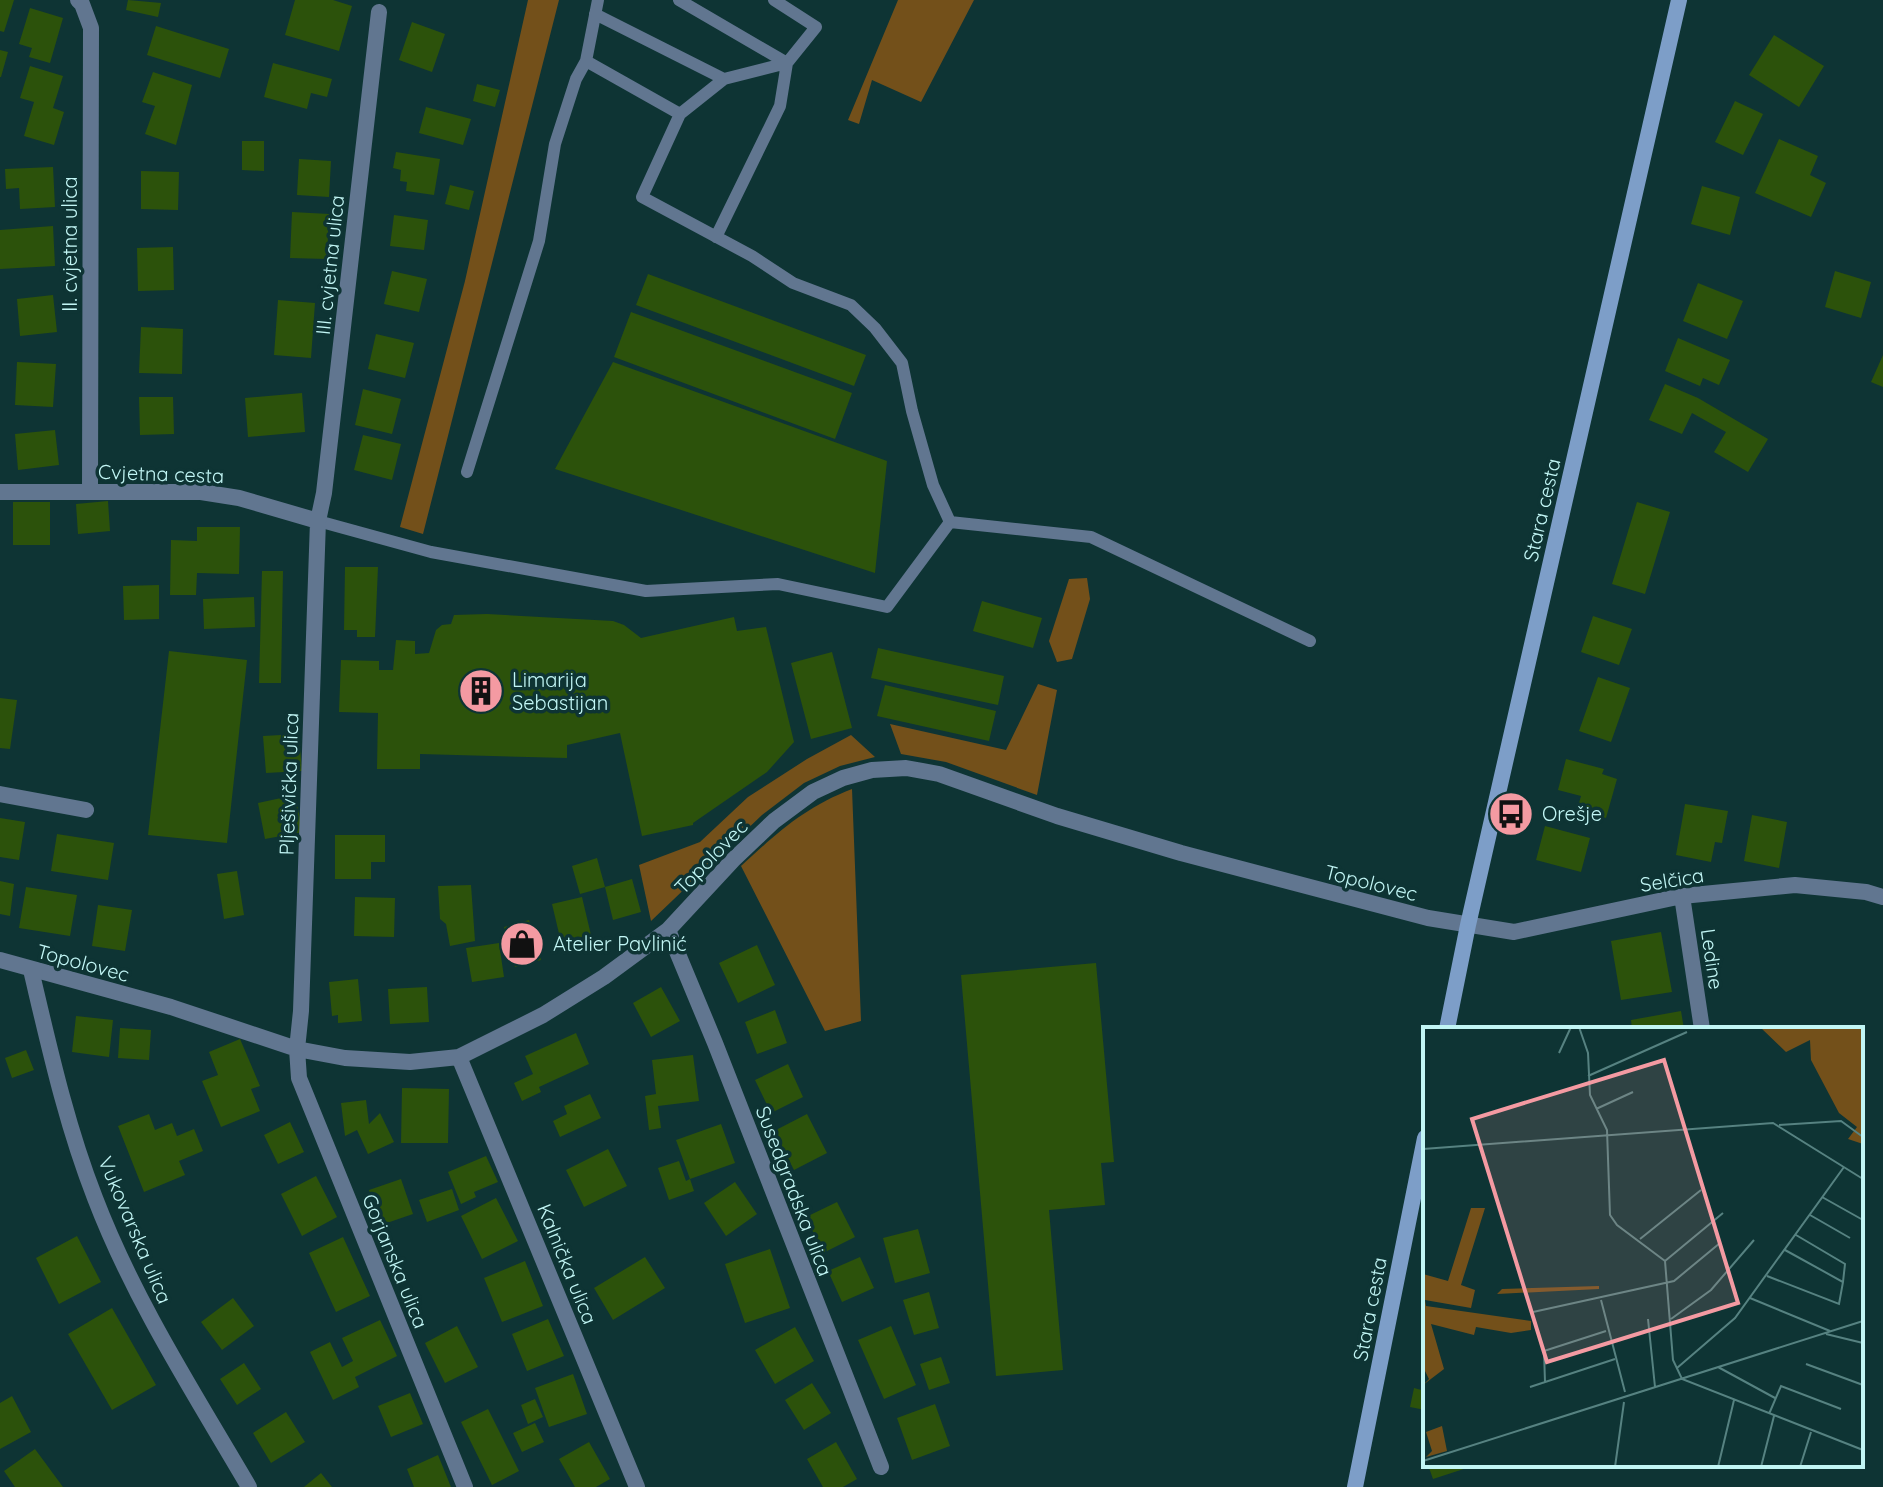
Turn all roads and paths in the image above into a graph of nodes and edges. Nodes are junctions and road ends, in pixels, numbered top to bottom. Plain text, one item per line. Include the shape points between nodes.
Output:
1 (78, 0) edge
2 (598, 0) edge
3 (679, 0) edge
4 (774, 0) edge
5 (1679, 0) edge
6 (379, 12) dead end
7 (595, 14) junction
8 (586, 61) junction
9 (787, 63) junction
10 (724, 79) junction
11 (680, 114) junction
12 (716, 237) junction
13 (467, 472) dead end
14 (90, 491) junction
15 (0, 492) edge
16 (318, 521) junction
17 (950, 522) junction
18 (1310, 641) dead end
19 (0, 794) edge
20 (86, 810) dead end
21 (1682, 896) junction
22 (1883, 897) edge
23 (1468, 925) junction
24 (668, 930) junction
25 (0, 960) edge
26 (31, 970) junction
27 (1447, 1027) edge
28 (1702, 1027) edge
29 (297, 1049) junction
30 (459, 1057) junction
31 (1423, 1148) edge
32 (881, 1467) dead end
33 (249, 1487) edge
34 (465, 1487) edge
35 (637, 1487) edge
36 (1355, 1487) edge

1 - 14 street, II. cvjetna ulica via 91,28
2 - 7 lane
3 - 9 lane
4 - 9 lane via 816,27
5 - 23 main road, Stara cesta
6 - 16 street, III. cvjetna ulica
7 - 8 lane
7 - 10 lane
8 - 11 lane
8 - 13 lane via 555,144 539,241
9 - 10 lane
9 - 12 lane via 780,106
10 - 11 lane
11 - 12 lane via 642,197
12 - 17 lane via 793,283 851,305 875,328 902,363 933,485
14 - 15 street, Cvjetna cesta
14 - 16 street, Cvjetna cesta via 201,492
16 - 17 lane via 431,552 646,591 778,584 887,607
16 - 29 street, Plješivička ulica
17 - 18 lane via 1091,537
19 - 20 street
21 - 22 street, Selčica via 1795,885
21 - 23 street, Selčica via 1514,932
21 - 28 street, Ledine
23 - 24 street, Topolovec via 1181,853 939,774 906,768 872,770 813,792 733,860
23 - 27 main road, Stara cesta
24 - 30 street, Topolovec via 556,1008
24 - 32 street, Susedgradska ulica
25 - 26 street, Topolovec
26 - 29 street, Topolovec via 171,1007
26 - 33 street, Vukovarska ulica via 55,1073 95,1198 151,1318
29 - 30 street, Topolovec via 410,1062
29 - 34 street, Gorjanska ulica via 299,1078
30 - 35 street, Kalnička ulica
31 - 36 main road, Stara cesta

